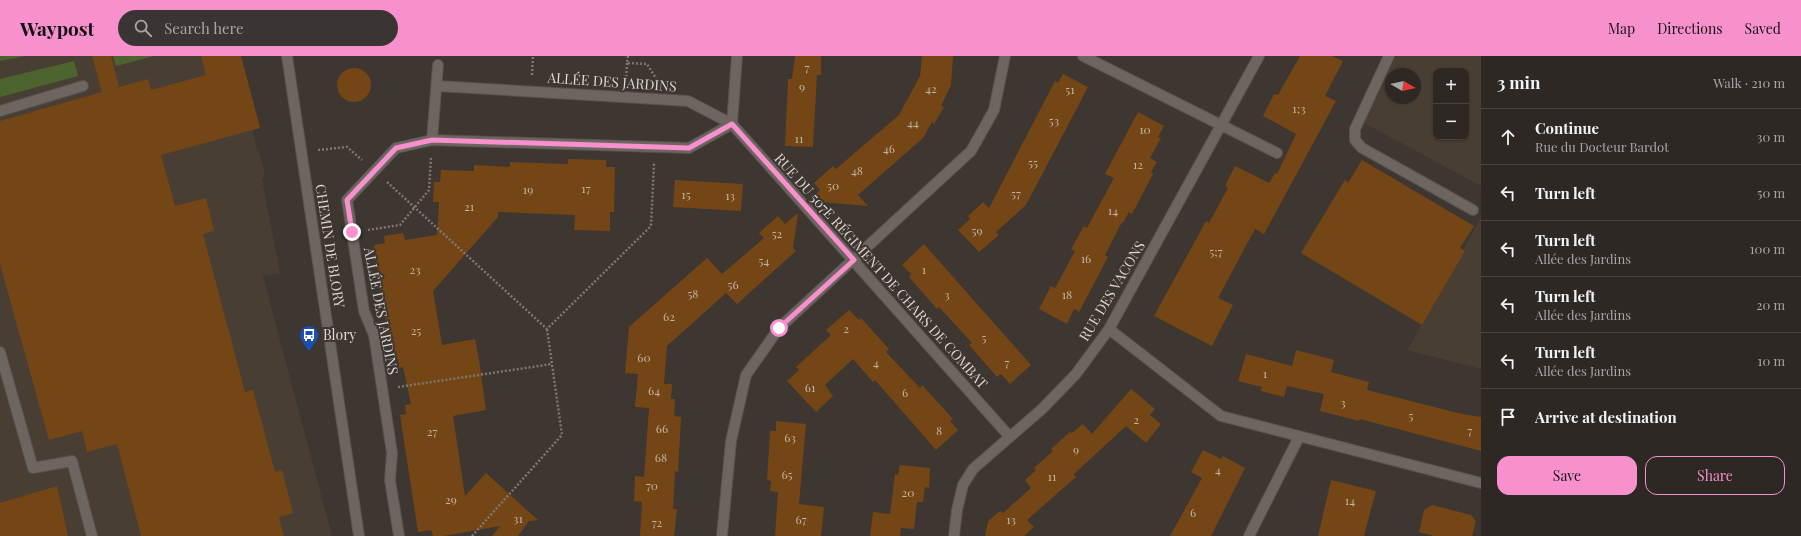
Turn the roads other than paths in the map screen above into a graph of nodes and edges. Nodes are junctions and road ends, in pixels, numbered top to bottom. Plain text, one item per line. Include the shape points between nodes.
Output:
1 (287, 56) edge
2 (737, 56) edge
3 (1005, 56) edge
4 (1083, 56) edge
5 (1259, 56) edge
6 (1389, 56) edge
7 (438, 65) dead end
8 (83, 86) dead end
9 (437, 86) junction
10 (0, 111) edge
11 (732, 124) junction
12 (1221, 126) junction
13 (432, 140) junction
14 (1277, 153) dead end
15 (1473, 210) dead end
16 (854, 260) junction
17 (1109, 329) junction
18 (0, 352) edge
19 (1009, 436) junction
20 (1299, 437) junction
21 (1481, 483) edge
22 (92, 536) edge
23 (359, 536) edge
24 (399, 536) edge
25 (722, 536) edge
26 (954, 536) edge
27 (1249, 536) edge

1 - 23 street, CHEMIN DE BLORY
2 - 11 street
3 - 16 street via 994,110 971,151
4 - 12 street
5 - 12 street, RUE DES VACONS
6 - 15 street via 1355,129 1355,140 1362,148
7 - 9 street
8 - 10 street
9 - 11 street, ALLÉE DES JARDINS via 688,101
9 - 13 street
11 - 13 street, ALLÉE DES JARDINS via 689,148
11 - 16 street, RUE DU 507E RÉGIMENT DE CHARS DE COMBAT
12 - 14 street
12 - 17 street, RUE DES VACONS
13 - 24 street, ALLÉE DES JARDINS via 396,148 347,200 364,311 374,335 392,453 390,480
16 - 19 street, RUE DU 507E RÉGIMENT DE CHARS DE COMBAT
16 - 25 street via 779,328 746,375 731,441
17 - 19 street, RUE DES VACONS via 1076,374 1042,409
17 - 20 street via 1221,416
18 - 22 street via 33,468 72,461
19 - 26 street, RUE DES VACONS via 974,469 964,485 957,510
20 - 21 street
20 - 27 street

